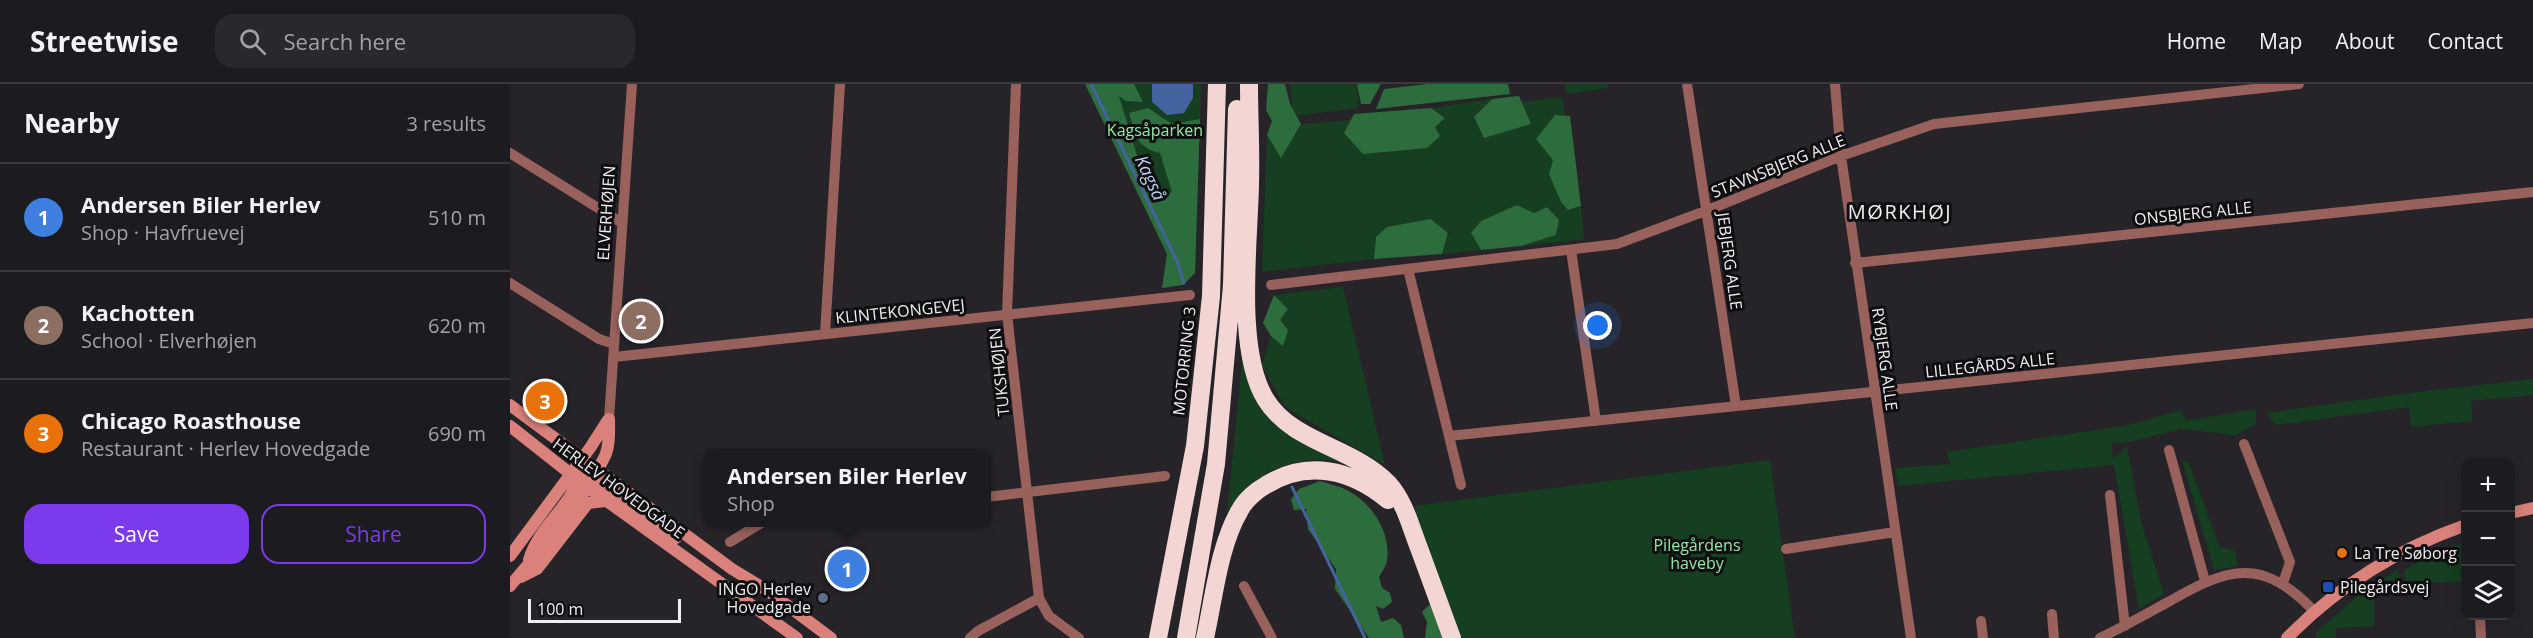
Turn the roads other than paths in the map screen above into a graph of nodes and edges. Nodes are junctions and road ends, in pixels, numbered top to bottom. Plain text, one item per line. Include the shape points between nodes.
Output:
1 (632, 84) edge
2 (840, 84) edge
3 (1016, 84) edge
4 (1217, 84) edge
5 (1237, 84) edge
6 (1249, 84) edge
7 (1687, 84) edge
8 (1835, 84) edge
9 (2299, 84) edge
10 (510, 153) edge
11 (1841, 156) junction
12 (2533, 192) edge
13 (1708, 210) junction
14 (622, 223) junction
15 (1571, 250) junction
16 (1855, 263) junction
17 (1408, 269) junction
18 (510, 283) edge
19 (1271, 285) dead end
20 (1190, 295) dead end
21 (1007, 314) junction
22 (2533, 323) edge
23 (825, 334) junction
24 (614, 344) junction
25 (614, 357) junction
26 (1875, 392) junction
27 (510, 405) edge
28 (1736, 406) junction
29 (510, 414) edge
30 (1596, 421) junction
31 (607, 422) junction
32 (510, 426) edge
33 (1449, 436) junction
34 (2244, 444) dead end
35 (2169, 450) dead end
36 (583, 468) junction
37 (1165, 476) dead end
38 (1461, 485) dead end
39 (1027, 492) junction
40 (2110, 495) dead end
41 (991, 496) edge
42 (605, 501) junction
43 (2533, 508) edge
44 (2515, 512) edge
45 (755, 527) edge
46 (1411, 527) junction
47 (2461, 527) edge
48 (1895, 532) junction
49 (730, 542) dead end
50 (1786, 549) dead end
51 (510, 556) edge
52 (510, 567) edge
53 (2205, 581) junction
54 (512, 582) edge
55 (2283, 584) junction
56 (1244, 585) dead end
57 (1039, 598) junction
58 (2314, 611) junction
59 (2052, 614) dead end
60 (2480, 620) edge
61 (1981, 621) dead end
62 (2125, 626) junction
63 (797, 638) edge
64 (831, 638) edge
65 (970, 638) edge
66 (1079, 638) edge
67 (1157, 638) edge
68 (1186, 638) edge
69 (1205, 638) edge
70 (1272, 638) edge
71 (1452, 638) edge
72 (1911, 638) edge
73 (1983, 638) edge
74 (2054, 638) edge
75 (2100, 638) edge
76 (2287, 638) edge
77 (2481, 638) edge

1 - 14 street, ELVERHØJEN
2 - 23 street
3 - 21 street, TUKSHØJEN
4 - 67 highway, MOTORRING 3 via 1211,285 1195,446
5 - 68 highway via 1232,285 1216,464
6 - 46 highway via 1247,299 1250,356 1256,378 1265,399 1282,421 1353,456 1388,483 1405,507
7 - 13 street, JEBJERG ALLE
8 - 11 street, RYBJERG ALLE
9 - 11 street, STAVNSBJERG ALLE via 1934,124
10 - 14 street
11 - 13 street, STAVNSBJERG ALLE
11 - 16 street, RYBJERG ALLE
12 - 16 street, ONSBJERG ALLE
13 - 15 street, STAVNSBJERG ALLE via 1617,244
13 - 28 street, JEBJERG ALLE
14 - 24 street, ELVERHØJEN
15 - 17 street, STAVNSBJERG ALLE
15 - 30 street
16 - 26 street, RYBJERG ALLE
17 - 19 street, STAVNSBJERG ALLE
17 - 33 street
18 - 24 street via 599,339
20 - 21 street, KLINTEKONGEVEJ
21 - 23 street, KLINTEKONGEVEJ
21 - 39 street, TUKSHØJEN
22 - 26 street, LILLEGÅRDS ALLE
23 - 25 street, KLINTEKONGEVEJ
24 - 25 street, ELVERHØJEN
25 - 31 street, ELVERHØJEN
26 - 28 street, LILLEGÅRDS ALLE
26 - 48 street, RYBJERG ALLE
27 - 36 main road, HERLEV HOVEDGADE
28 - 30 street, LILLEGÅRDS ALLE
29 - 36 main road
30 - 33 street, LILLEGÅRDS ALLE
31 - 36 main road
31 - 36 main road, ELVERHØJEN via 609,434
32 - 36 main road, HERLEV HOVEDGADE
33 - 38 street
34 - 55 street via 2290,562
35 - 53 street
36 - 42 main road, HERLEV HOVEDGADE
36 - 51 main road
36 - 54 main road via 547,543
36 - 64 main road, HERLEV HOVEDGADE via 768,591
37 - 39 street
39 - 41 street
39 - 57 street, TUKSHØJEN
40 - 62 street
42 - 54 main road via 588,503 537,569
42 - 63 main road, HERLEV HOVEDGADE
43 - 44 main road
45 - 49 street
46 - 69 highway via 1392,503 1352,476 1328,470 1302,470 1280,476 1240,508 1226,540
46 - 71 highway
47 - 58 main road via 2389,558
48 - 50 street
48 - 72 street, RYBJERG ALLE
52 - 54 main road
53 - 55 street via 2247,573
53 - 62 street
55 - 58 street
56 - 70 street
57 - 65 street
57 - 66 street via 1049,616
58 - 76 main road
59 - 74 street
60 - 77 street
61 - 73 street
62 - 75 street

